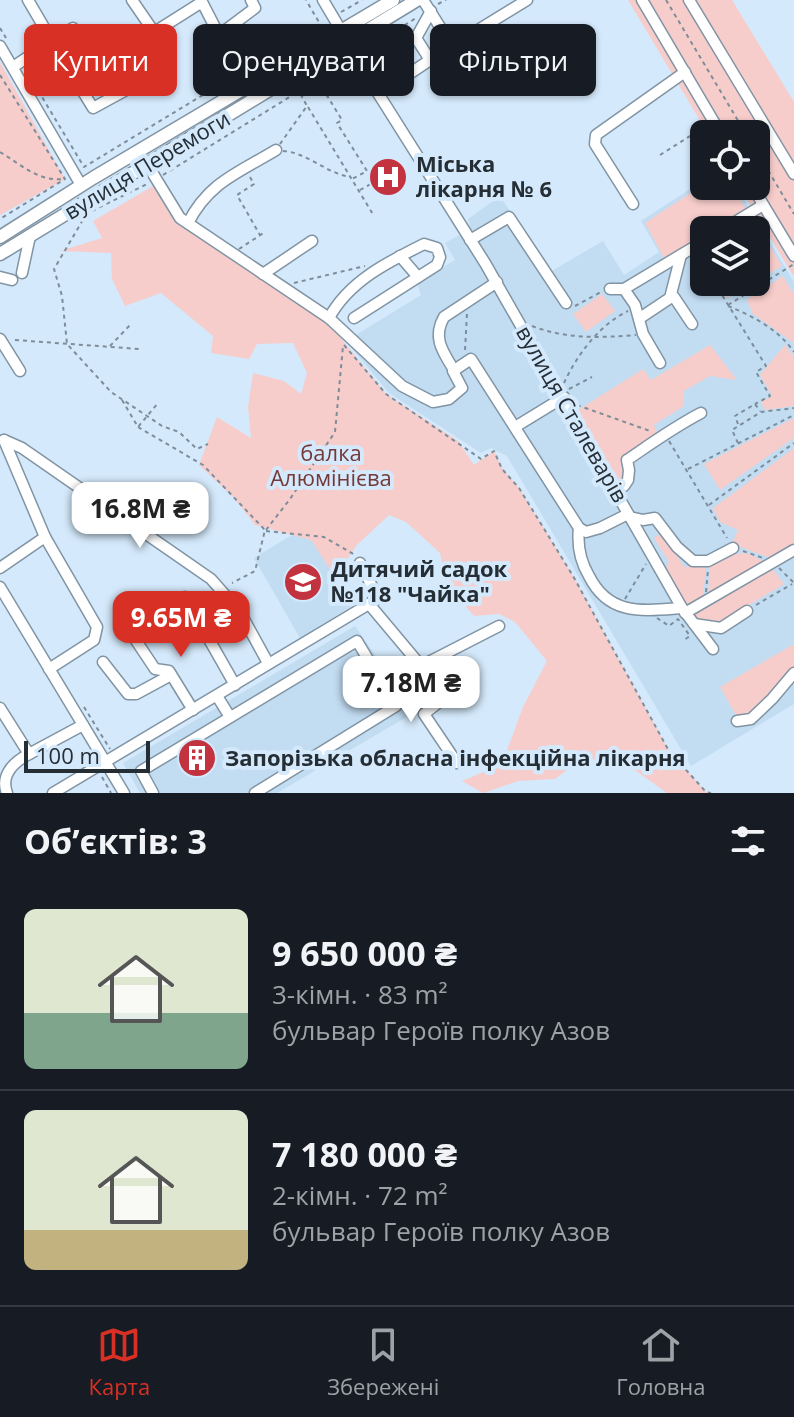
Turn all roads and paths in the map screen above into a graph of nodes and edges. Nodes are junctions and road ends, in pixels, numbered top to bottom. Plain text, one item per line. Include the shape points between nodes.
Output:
1 (28, 0) edge
2 (132, 0) edge
3 (251, 0) edge
4 (306, 0) edge
5 (323, 0) edge
6 (362, 0) edge
7 (393, 0) edge
8 (417, 0) edge
9 (446, 0) edge
10 (527, 0) edge
11 (642, 0) edge
12 (666, 0) edge
13 (689, 0) edge
14 (428, 7) edge
15 (337, 14) dead end
16 (42, 24) edge
17 (148, 24) edge
18 (167, 24) edge
19 (336, 24) edge
20 (362, 24) edge
21 (371, 24) edge
22 (403, 24) edge
23 (0, 28) edge
24 (3, 43) edge
25 (24, 59) edge
26 (17, 64) junction
27 (414, 71) edge
28 (685, 72) junction
29 (0, 75) edge
30 (86, 96) edge
31 (115, 96) edge
32 (240, 96) edge
33 (253, 96) edge
34 (293, 96) edge
35 (302, 96) edge
36 (327, 96) edge
37 (380, 96) edge
38 (307, 106) junction
39 (713, 120) edge
40 (738, 120) edge
41 (690, 136) edge
42 (276, 150) junction
43 (0, 152) edge
44 (660, 155) dead end
45 (147, 164) junction
46 (245, 168) junction
47 (770, 174) edge
48 (794, 174) edge
49 (351, 178) junction
50 (65, 179) junction
51 (156, 179) junction
52 (374, 182) dead end
53 (81, 185) junction
54 (359, 190) junction
55 (89, 198) junction
56 (760, 200) edge
57 (633, 204) dead end
58 (763, 205) junction
59 (87, 212) junction
60 (794, 214) edge
61 (374, 216) dead end
62 (745, 216) edge
63 (0, 219) edge
64 (75, 219) dead end
65 (188, 223) junction
66 (265, 232) dead end
67 (260, 235) junction
68 (30, 236) junction
69 (468, 236) junction
70 (0, 237) edge
71 (312, 241) dead end
72 (238, 249) dead end
73 (690, 250) edge
74 (0, 254) edge
75 (681, 255) junction
76 (400, 256) junction
77 (794, 256) edge
78 (794, 264) edge
79 (381, 267) junction
80 (263, 274) junction
81 (0, 277) edge
82 (418, 277) junction
83 (497, 282) junction
84 (289, 284) dead end
85 (610, 289) joint
86 (624, 289) junction
87 (722, 296) edge
88 (670, 298) junction
89 (470, 300) junction
90 (566, 303) joint
91 (727, 305) junction
92 (638, 313) junction
93 (329, 318) junction
94 (354, 318) dead end
95 (132, 323) dead end
96 (692, 324) dead end
97 (527, 325) dead end
98 (643, 334) junction
99 (595, 337) junction
100 (0, 339) edge
101 (15, 340) dead end
102 (67, 344) junction
103 (109, 347) junction
104 (139, 349) dead end
105 (794, 352) edge
106 (465, 362) junction
107 (660, 363) dead end
108 (454, 370) junction
109 (20, 371) dead end
110 (559, 377) dead end
111 (592, 377) dead end
112 (564, 384) junction
113 (566, 394) junction
114 (122, 399) junction
115 (158, 403) dead end
116 (755, 404) junction
117 (794, 408) edge
118 (761, 412) junction
119 (701, 413) dead end
120 (605, 415) dead end
121 (794, 415) edge
122 (147, 416) junction
123 (739, 426) junction
124 (138, 427) junction
125 (515, 427) junction
126 (1, 439) edge
127 (738, 443) junction
128 (794, 443) edge
129 (208, 444) dead end
130 (613, 486) junction
131 (708, 505) junction
132 (629, 516) junction
133 (579, 528) junction
134 (265, 530) junction
135 (45, 537) junction
136 (726, 537) dead end
137 (733, 548) dead end
138 (794, 550) edge
139 (708, 561) junction
140 (647, 562) dead end
141 (360, 563) joint
142 (0, 568) edge
143 (232, 583) joint
144 (793, 584) edge
145 (0, 587) edge
146 (222, 590) junction
147 (185, 597) dead end
148 (705, 601) junction
149 (369, 604) junction
150 (620, 607) junction
151 (683, 610) junction
152 (747, 611) joint
153 (693, 623) junction
154 (499, 626) dead end
155 (669, 626) dead end
156 (133, 636) dead end
157 (684, 640) dead end
158 (713, 649) dead end
159 (103, 662) dead end
160 (268, 663) junction
161 (421, 666) junction
162 (49, 669) junction
163 (794, 673) edge
164 (171, 675) junction
165 (235, 685) junction
166 (217, 696) junction
167 (0, 708) edge
168 (193, 710) junction
169 (230, 717) junction
170 (737, 721) dead end
171 (83, 725) junction
172 (29, 754) junction
173 (457, 763) dead end
174 (102, 767) junction
175 (7, 793) edge
176 (53, 793) edge
177 (111, 793) edge
178 (124, 793) edge
179 (153, 793) edge
180 (255, 793) edge
181 (711, 793) edge

1 - 16 street
2 - 17 street
3 - 18 street via 255,8 219,35 202,2
4 - 26 path via 320,24 84,167
5 - 19 street, вулиця Сталеварів
6 - 15 path
7 - 20 main road, вулиця Перемоги
8 - 21 main road, вулиця Перемоги
9 - 14 path
10 - 14 street via 452,46
11 - 28 street
12 - 40 path
13 - 48 street
14 - 22 path
14 - 27 street via 416,38 430,60
23 - 24 path
24 - 26 street
25 - 26 street
26 - 53 street
28 - 39 street
28 - 57 street via 596,135 595,144
29 - 50 path
30 - 31 street via 93,108
32 - 53 main road, вулиця Перемоги
33 - 45 main road, вулиця Перемоги
34 - 51 path
35 - 38 path
36 - 49 path via 367,171
37 - 69 street, вулиця Сталеварів
38 - 42 path
38 - 49 path
41 - 44 path
42 - 46 street
42 - 49 path via 292,150
43 - 50 path via 40,177
45 - 51 street
45 - 55 main road, вулиця Перемоги
46 - 65 street via 212,188
46 - 67 path via 254,184 237,195
47 - 60 path
49 - 54 path
50 - 63 path
51 - 59 path
51 - 65 street
52 - 54 path
53 - 55 main road
53 - 70 main road, вулиця Перемоги
54 - 61 path
55 - 68 main road, вулиця Перемоги
56 - 58 street
58 - 62 street
58 - 77 street
59 - 64 path
59 - 102 path via 54,269
65 - 80 street
66 - 67 path
67 - 72 path
68 - 74 main road, вулиця Перемоги
68 - 81 street via 17,276
69 - 83 street, вулиця Сталеварів
69 - 90 street via 509,217
71 - 80 street
73 - 75 street
75 - 86 street
75 - 88 street
76 - 79 street
76 - 82 street
76 - 82 street via 424,244 436,246 439,263
78 - 91 path
79 - 84 path
79 - 93 street via 343,295
80 - 93 street
82 - 94 street
83 - 89 street
83 - 113 street, вулиця Сталеварів
85 - 86 street
85 - 90 path via 570,309
86 - 92 street
87 - 91 path
88 - 92 street
88 - 96 street
89 - 106 path
89 - 108 street via 440,324 438,342
91 - 105 path via 751,316
91 - 116 path via 766,366 756,372 770,396
92 - 98 street
92 - 99 path via 616,316
93 - 108 street via 402,386 433,402 449,399 462,388
95 - 103 path
97 - 99 path via 545,333
98 - 99 path
98 - 107 street
99 - 112 path
100 - 109 street
101 - 102 path
102 - 103 path
102 - 114 path
103 - 104 path
106 - 108 street
106 - 125 street via 471,359
110 - 112 path
111 - 113 path
112 - 113 path
113 - 120 path via 578,406
113 - 125 street
113 - 130 street, вулиця Сталеварів
114 - 122 path
114 - 124 path
115 - 122 path
116 - 118 path
116 - 123 path via 735,416
117 - 118 path
118 - 123 path
119 - 130 street via 627,460 628,480 624,486
121 - 127 path
122 - 124 path
122 - 129 path via 179,432 197,449
123 - 127 path via 732,430
124 - 134 path via 203,465
125 - 133 street
126 - 135 street
126 - 146 street via 38,459
127 - 131 path via 687,469
128 - 131 path
130 - 132 street, вулиця Сталеварів
131 - 136 path
132 - 133 street via 586,532
132 - 139 street, вулиця Сталеварів via 655,518 693,561
132 - 151 street
133 - 150 street via 580,560 600,595
134 - 141 path via 324,537
134 - 143 path via 255,571
134 - 181 path via 335,432 343,344 386,394 481,459 494,451 573,576 669,751
135 - 142 street
135 - 162 street via 97,627 94,640
137 - 139 street
138 - 148 street
139 - 148 path
140 - 150 path
141 - 149 street via 378,598
143 - 146 street
144 - 152 path
145 - 162 street
146 - 160 street
147 - 165 street
148 - 151 street
149 - 160 street
149 - 161 street
150 - 151 street
151 - 153 street
152 - 153 street via 721,628
153 - 158 street
154 - 161 street
155 - 157 path via 678,619 690,636
156 - 164 street via 155,669 167,669
159 - 164 street via 128,694
160 - 165 street
161 - 173 street via 443,699 424,714
162 - 171 street
163 - 170 street via 751,719
164 - 168 street
165 - 166 street
166 - 168 street
166 - 169 street
167 - 172 street
168 - 174 street
169 - 179 street via 141,771
169 - 180 street via 357,641 396,706
171 - 172 street
171 - 174 street
172 - 175 street via 7,773
174 - 176 street
174 - 177 path
174 - 178 street

